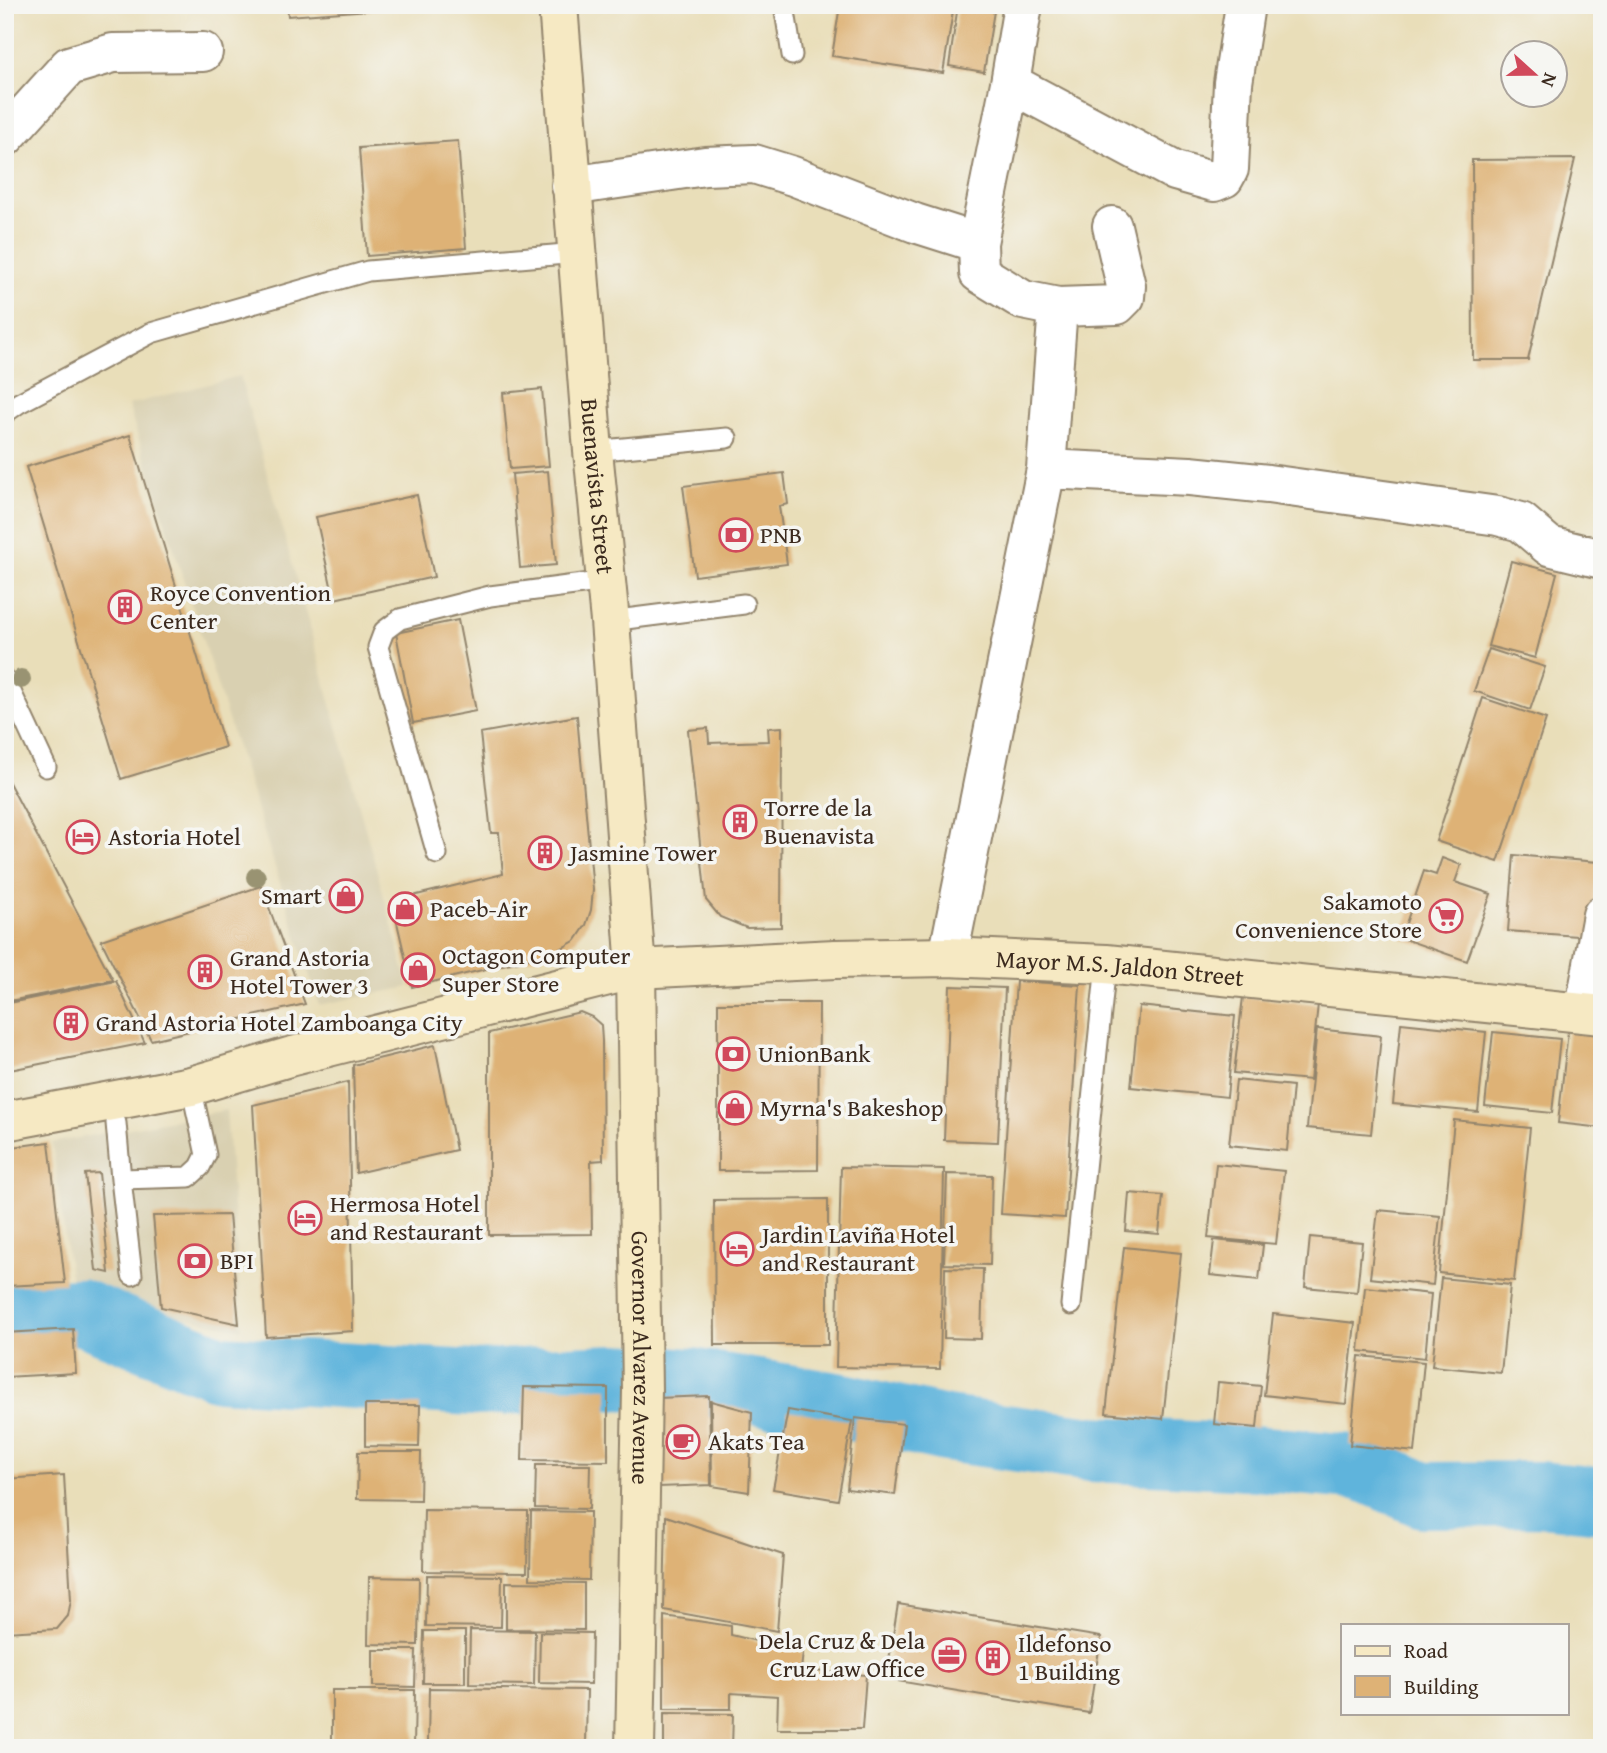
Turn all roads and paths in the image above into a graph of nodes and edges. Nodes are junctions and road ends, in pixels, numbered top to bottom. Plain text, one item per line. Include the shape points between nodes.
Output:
1 (558, 5) edge
2 (784, 5) edge
3 (1023, 5) edge
4 (1245, 5) edge
5 (203, 52) dead end
6 (792, 55) dead end
7 (1010, 83) junction
8 (5, 137) edge
9 (571, 186) junction
10 (1112, 226) dead end
11 (978, 243) junction
12 (577, 253) junction
13 (1058, 307) junction
14 (5, 413) edge
15 (727, 438) dead end
16 (593, 451) junction
17 (1046, 468) junction
18 (1602, 559) edge
19 (606, 581) junction
20 (744, 604) dead end
21 (610, 621) junction
22 (5, 678) edge
23 (46, 767) dead end
24 (437, 854) dead end
25 (1602, 915) edge
26 (948, 957) junction
27 (1106, 964) junction
28 (636, 969) junction
29 (1593, 1014) edge
30 (191, 1086) junction
31 (5, 1121) edge
32 (116, 1123) dead end
33 (121, 1179) junction
34 (132, 1275) dead end
35 (1071, 1305) dead end
36 (635, 1748) edge

1 - 9 main road, Buenavista Street
2 - 6 lane
3 - 7 street
4 - 7 street via 1233,83 1230,169 1224,178 1214,181 1175,171
5 - 8 street via 113,53 69,66
7 - 11 street
9 - 11 street via 705,166 754,164
9 - 12 main road, Buenavista Street
10 - 13 street via 1125,297 1117,305
11 - 13 street via 979,273 1023,300
12 - 14 lane via 368,271 151,333
12 - 16 main road, Buenavista Street
13 - 17 street
15 - 16 lane
16 - 19 main road, Buenavista Street
17 - 18 street via 1268,484 1498,516 1521,522 1549,546
17 - 26 street
19 - 21 main road, Buenavista Street
19 - 24 lane via 490,596 400,619 384,631 378,647
20 - 21 lane
21 - 28 main road, Buenavista Street
22 - 23 lane
25 - 29 street
26 - 27 main road, Mayor M.S. Jaldon Street
26 - 28 main road, Mayor M.S. Jaldon Street
27 - 29 main road, Mayor M.S. Jaldon Street
27 - 35 lane
28 - 30 main road, Mayor M.S. Jaldon Street
28 - 36 main road, Governor Alvarez Avenue via 642,1373
30 - 31 main road, Mayor M.S. Jaldon Street
30 - 33 lane via 206,1155 200,1167 189,1177
32 - 33 lane
33 - 34 lane

